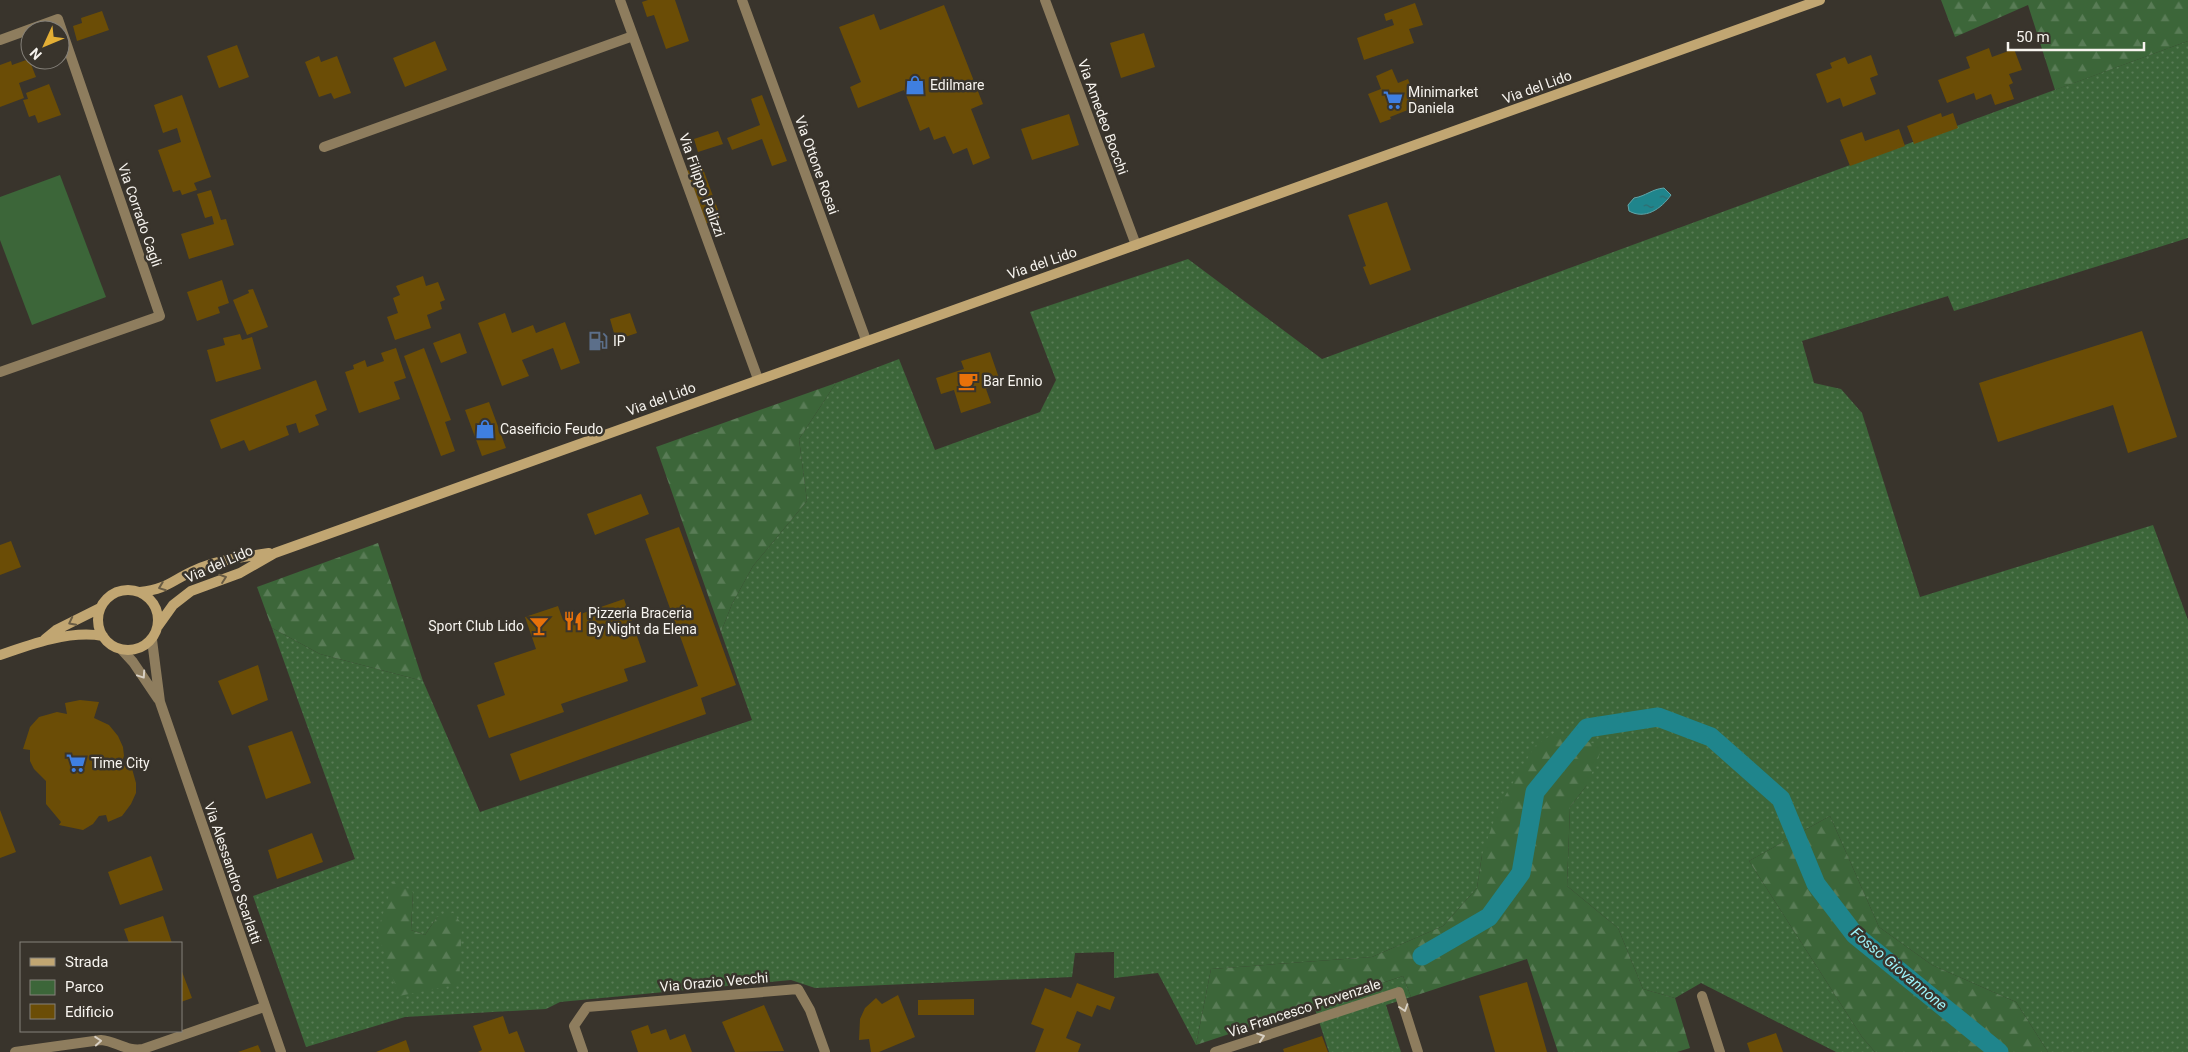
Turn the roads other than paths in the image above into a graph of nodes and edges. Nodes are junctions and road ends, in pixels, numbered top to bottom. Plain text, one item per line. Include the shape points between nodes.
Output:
1 (620, 0) edge
2 (742, 0) edge
3 (1045, 0) edge
4 (1820, 0) edge
5 (633, 36) junction
6 (0, 40) edge
7 (324, 147) dead end
8 (1136, 244) junction
9 (866, 340) junction
10 (0, 372) edge
11 (758, 379) junction
12 (274, 553) junction
13 (140, 592) junction
14 (100, 608) junction
15 (158, 626) junction
16 (103, 636) junction
17 (45, 639) junction
18 (152, 640) junction
19 (122, 650) junction
20 (0, 655) edge
21 (160, 702) junction
22 (1702, 996) dead end
23 (264, 1007) junction
24 (15, 1052) edge
25 (281, 1052) edge
26 (583, 1052) edge
27 (825, 1052) edge
28 (1215, 1052) edge
29 (1418, 1052) edge
30 (1720, 1052) edge

1 - 5 street, Via Filippo Palizzi
2 - 9 street, Via Ottone Rosai
3 - 8 street, Via Amedeo Bocchi
4 - 8 main road, Via del Lido
5 - 7 street
5 - 11 street, Via Filippo Palizzi
6 - 10 street, Via Corrado Cagli via 58,19 160,316
8 - 9 main road, Via del Lido
9 - 11 main road, Via del Lido
11 - 12 main road, Via del Lido
12 -> 13 main road, Via del Lido via 216,562 192,571 166,587
15 -> 12 main road, Via del Lido via 173,605 191,591 240,573
13 - 14 main road via 117,592
13 - 15 main road via 155,606
14 - 16 main road via 99,628
14 -> 17 main road
15 - 18 main road
16 - 17 main road via 90,634
16 - 19 main road
17 - 20 main road
18 - 19 main road via 138,649
18 - 21 street, Via Alessandro Scarlatti
19 -> 21 street, Via Alessandro Scarlatti
21 - 23 street, Via Alessandro Scarlatti
22 - 30 street
24 -> 23 street via 101,1040 110,1040 134,1051
23 - 25 street, Via Alessandro Scarlatti
26 - 27 street, Via Orazio Vecchi via 574,1026 588,1007 798,988 810,1010
28 -> 29 street, Via Francesco Provenzale via 1399,992

